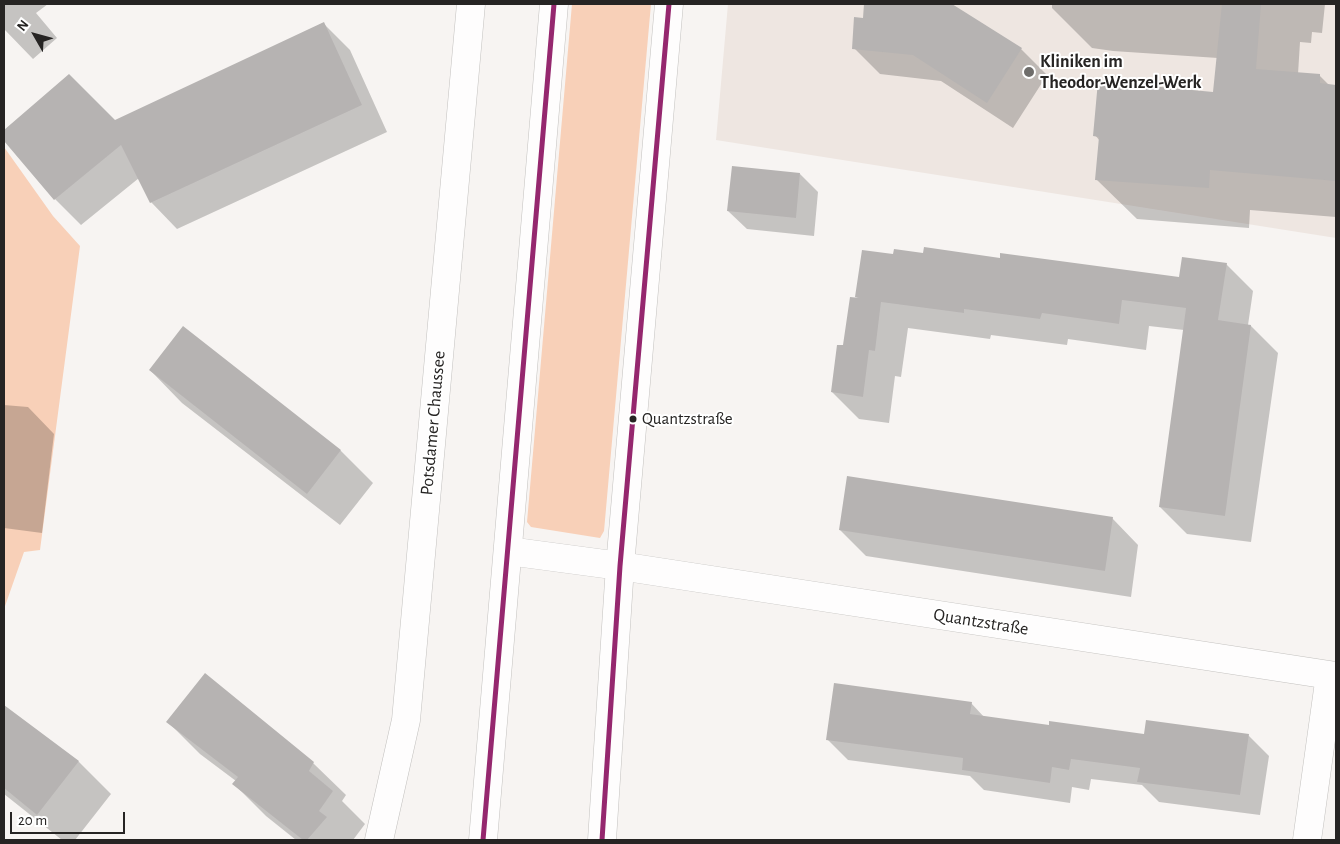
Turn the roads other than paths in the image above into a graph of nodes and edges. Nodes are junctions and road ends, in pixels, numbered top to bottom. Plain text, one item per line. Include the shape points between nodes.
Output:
1 (471, 4) edge
2 (554, 4) edge
3 (669, 4) edge
4 (508, 551) junction
5 (620, 566) junction
6 (1333, 676) edge
7 (379, 840) edge
8 (483, 840) edge
9 (602, 840) edge
10 (1307, 840) edge

1 - 7 street, Potsdamer Chaussee via 406,720
2 - 4 street
3 - 5 street
4 - 5 street, Quantzstraße
4 - 8 street
5 - 6 street, Quantzstraße
5 - 9 street
6 - 10 street

